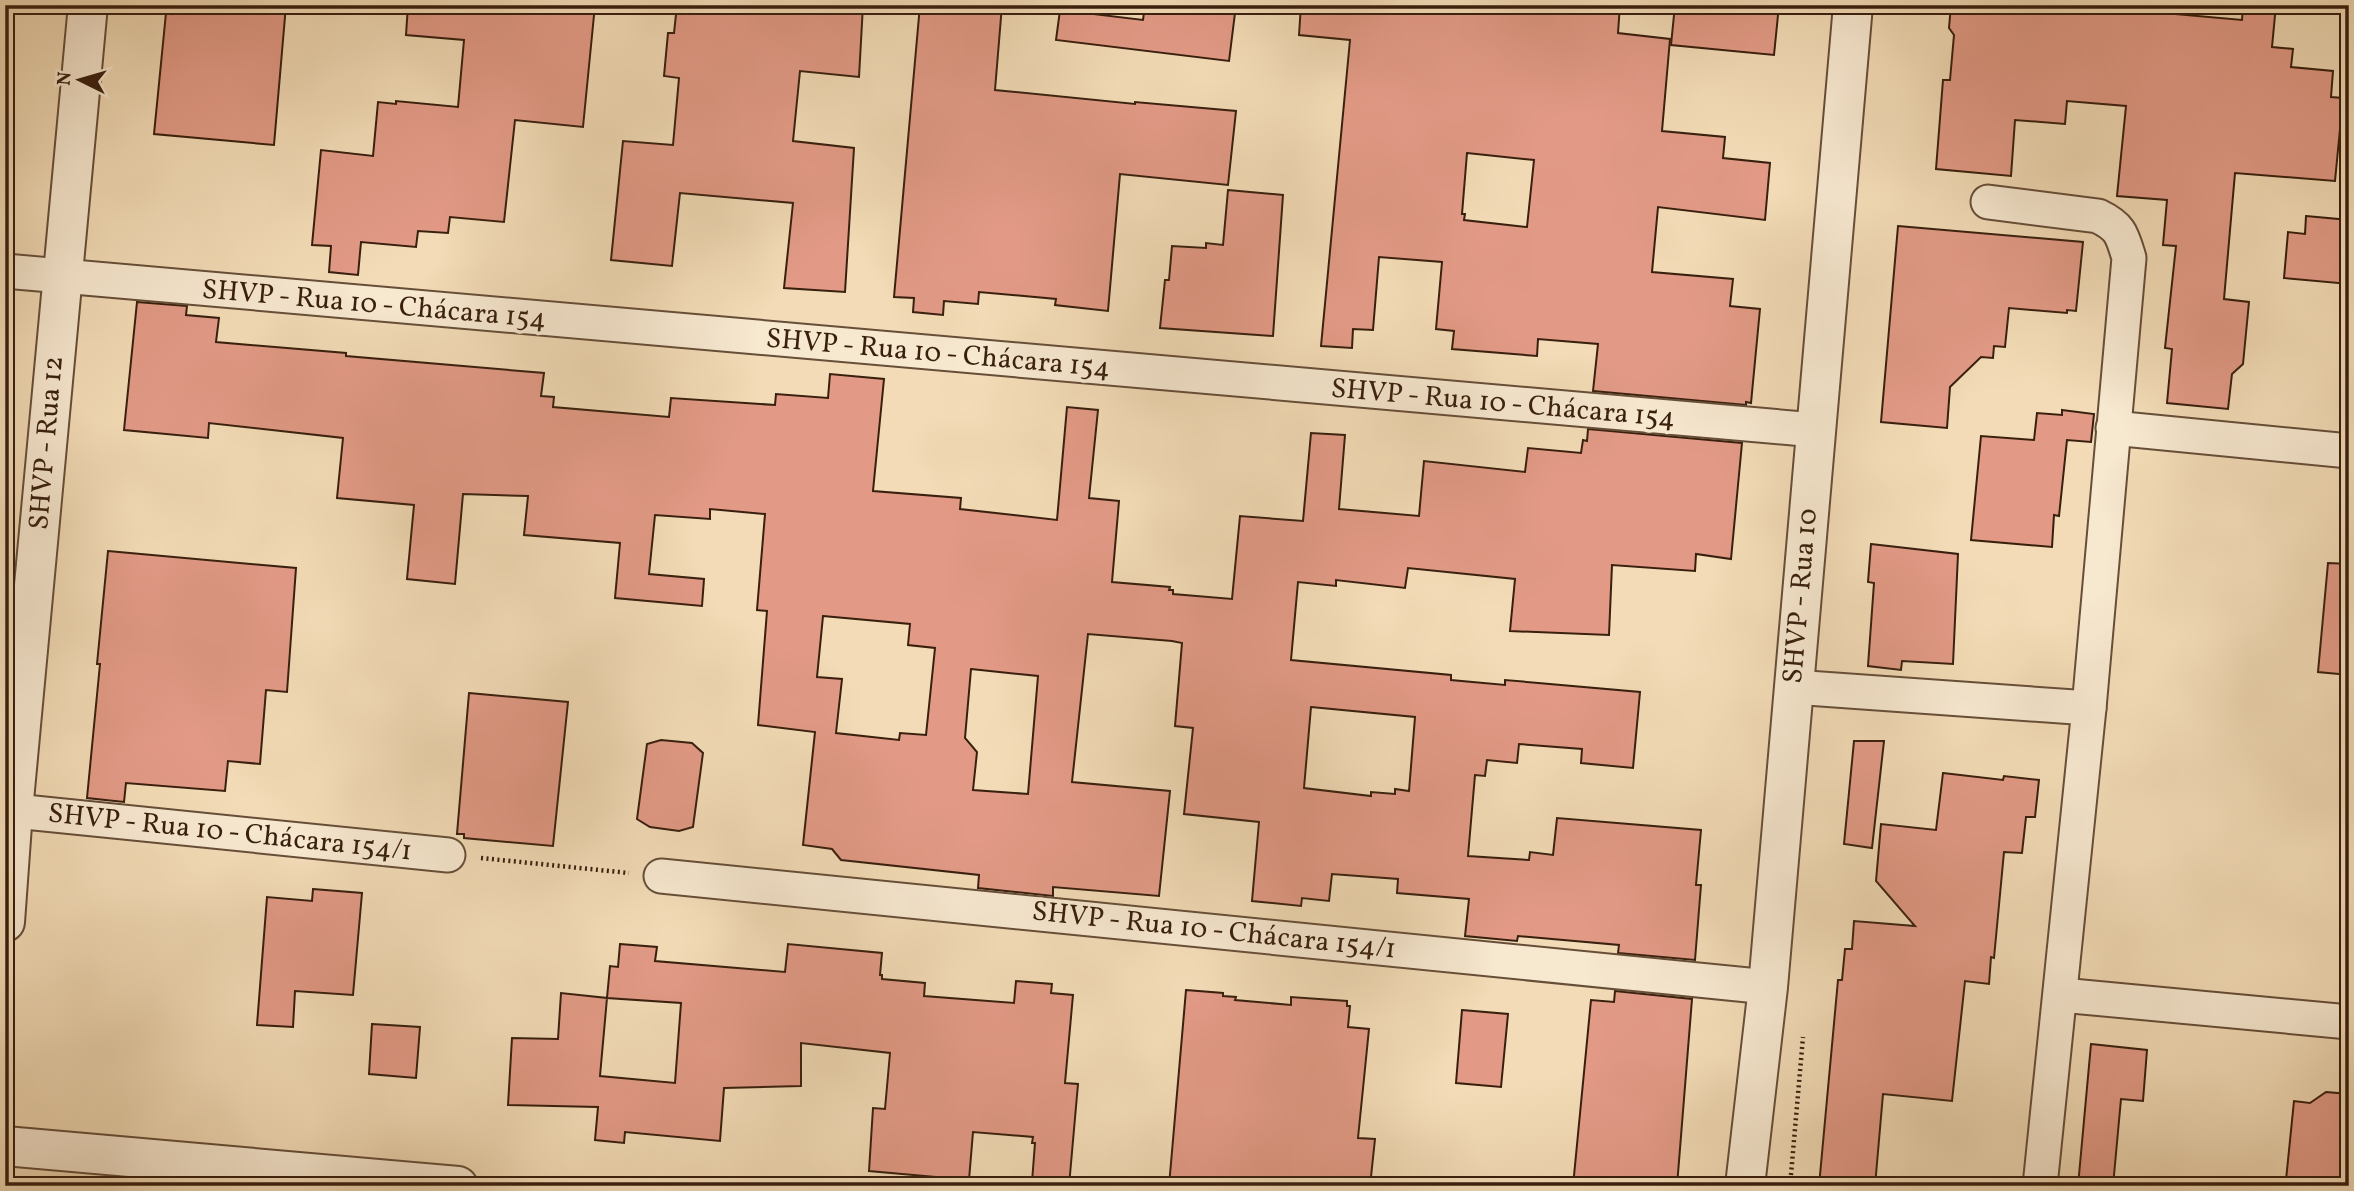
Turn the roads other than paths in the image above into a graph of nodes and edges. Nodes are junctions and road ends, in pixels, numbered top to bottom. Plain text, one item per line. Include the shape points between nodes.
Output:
1 (88, 5) edge
2 (1853, 5) edge
3 (1988, 202) dead end
4 (5, 271) edge
5 (62, 277) junction
6 (2113, 428) junction
7 (1815, 430) junction
8 (2349, 451) edge
9 (1793, 687) junction
10 (2089, 708) junction
11 (9, 811) edge
12 (448, 855) road end
13 (661, 876) road end
14 (5, 922) edge
15 (1768, 987) junction
16 (2061, 995) junction
17 (2349, 1022) edge
18 (5, 1146) edge
19 (458, 1186) edge
20 (1745, 1186) edge
21 (2040, 1186) edge

1 - 5 street, SHVP - Rua 12
2 - 7 street, SHVP - Rua 10
3 - 6 street via 2098,216 2122,234 2129,258
4 - 5 street, SHVP - Rua 10 - Chácara 154
5 - 7 street, SHVP - Rua 10 - Chácara 154
5 - 11 street, SHVP - Rua 12
6 - 8 street
6 - 10 street
7 - 9 street, SHVP - Rua 10
9 - 10 street
9 - 15 street, SHVP - Rua 10
10 - 16 street
11 - 12 street, SHVP - Rua 10 - Chácara 154/1
11 - 14 street, SHVP - Rua 12
13 - 15 street, SHVP - Rua 10 - Chácara 154/1
15 - 20 street, SHVP - Rua 10
16 - 17 street
16 - 21 street
18 - 19 street

